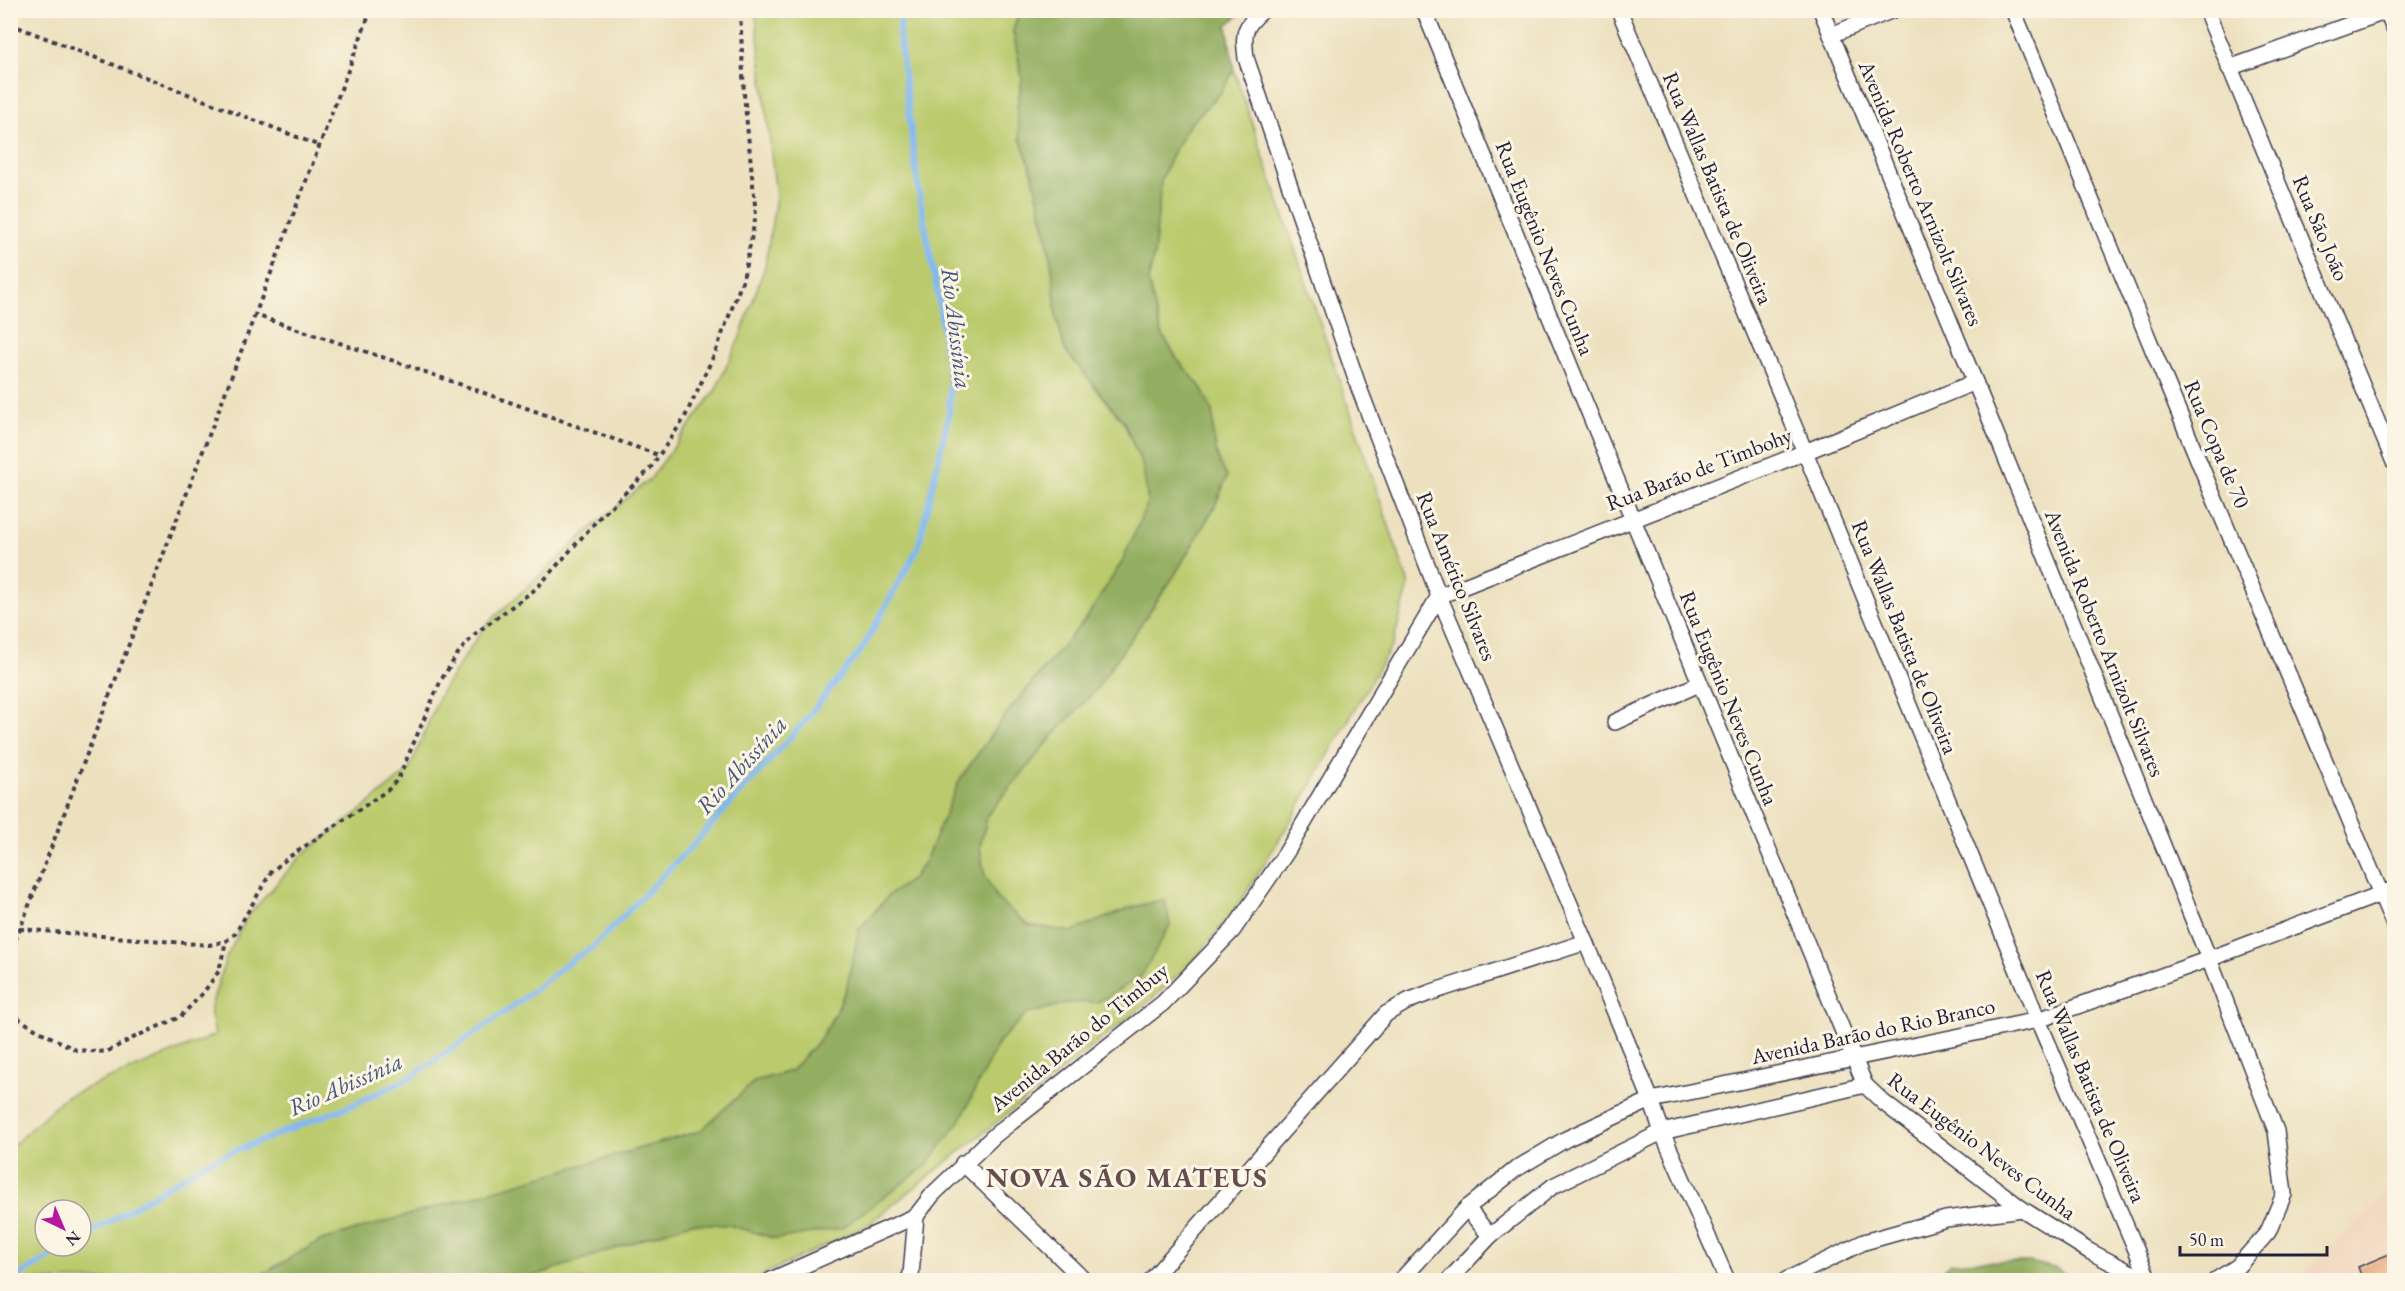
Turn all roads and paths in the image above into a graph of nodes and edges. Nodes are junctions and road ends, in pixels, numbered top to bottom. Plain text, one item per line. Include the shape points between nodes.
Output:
1 (371, 10) edge
2 (740, 10) edge
3 (1263, 10) edge
4 (1424, 10) edge
5 (1619, 10) edge
6 (1821, 10) edge
7 (1893, 10) edge
8 (2013, 10) edge
9 (2206, 10) edge
10 (2388, 11) edge
11 (10, 24) edge
12 (2394, 29) edge
13 (1831, 36) junction
14 (2229, 68) junction
15 (320, 146) junction
16 (255, 315) junction
17 (1975, 382) junction
18 (1805, 452) junction
19 (658, 455) junction
20 (2394, 462) edge
21 (1632, 519) junction
22 (1439, 597) junction
23 (1699, 684) junction
24 (1615, 722) dead end
25 (2388, 892) edge
26 (2394, 925) edge
27 (10, 928) edge
28 (20, 929) junction
29 (226, 941) junction
30 (1586, 942) junction
31 (10, 953) edge
32 (2209, 959) junction
33 (10, 1013) edge
34 (2038, 1020) junction
35 (1853, 1058) junction
36 (1865, 1085) junction
37 (1652, 1100) junction
38 (1662, 1132) junction
39 (963, 1163) junction
40 (1467, 1208) junction
41 (2022, 1209) junction
42 (916, 1216) junction
43 (1490, 1236) junction
44 (771, 1281) edge
45 (908, 1281) edge
46 (1084, 1281) edge
47 (1151, 1281) edge
48 (1401, 1281) edge
49 (1449, 1281) edge
50 (1727, 1281) edge
51 (1786, 1281) edge
52 (2147, 1281) edge
53 (2216, 1281) edge

1 - 15 path
2 - 19 path via 756,215 743,279 715,353 684,419
3 - 22 street, Rua Américo Silvares via 1249,21 1243,35 1246,58 1359,388
4 - 21 street, Rua Eugênio Neves Cunha
5 - 18 street, Rua Wallas Batista de Oliveira
6 - 13 street, Avenida Roberto Arnizolt Silvares
7 - 13 street
8 - 25 street, Rua Copa de 70 via 2207,481
9 - 14 street, Rua São João
10 - 12 street
10 - 14 street
11 - 15 path
13 - 17 street, Avenida Roberto Arnizolt Silvares
14 - 20 street, Rua São João
15 - 16 path
16 - 19 path
16 - 28 path
17 - 18 street, Rua Barão de Timbohy
17 - 32 street, Avenida Roberto Arnizolt Silvares
18 - 21 street, Rua Barão de Timbohy
18 - 34 street, Rua Wallas Batista de Oliveira
19 - 29 path via 649,470 537,588 476,633 459,652 441,680 398,779 271,872 235,933
21 - 22 street, Rua Barão de Timbohy
21 - 23 street, Rua Eugênio Neves Cunha
22 - 30 street, Rua Américo Silvares
22 - 39 street, Avenida Barão do Timbuy via 1286,853 1233,930 1163,1003
23 - 24 street
23 - 35 street, Rua Eugênio Neves Cunha
25 - 26 street, Rua Copa de 70
25 - 32 street, Avenida Barão do Rio Branco
27 - 28 path
28 - 29 path via 209,945
28 - 31 path
29 - 33 path via 219,971 180,1017 106,1052 76,1050
30 - 37 street, Rua Américo Silvares
30 - 47 street via 1429,993 1386,1014
32 - 34 street, Avenida Barão do Rio Branco
32 - 53 street, Avenida Roberto Arnizolt Silvares via 2276,1131 2284,1194 2268,1232 2237,1267
34 - 35 street, Avenida Barão do Rio Branco
34 - 52 street, Rua Wallas Batista de Oliveira
35 - 36 street, Rua Eugênio Neves Cunha
35 - 37 street, Avenida Barão do Rio Branco
36 - 38 street
36 - 41 street, Rua Eugênio Neves Cunha
37 - 38 street, Rua Américo Silvares
37 - 40 street, Avenida Barão do Rio Branco via 1566,1139 1516,1169
38 - 43 street via 1553,1186
38 - 50 street, Rua Américo Silvares
39 - 42 street, Avenida Barão do Timbuy
39 - 46 street
40 - 43 street
40 - 48 street, Avenida Barão do Rio Branco
41 - 51 street via 1946,1219 1864,1242
41 - 52 street, Rua Eugênio Neves Cunha
42 - 44 street, Avenida Barão do Timbuy
42 - 45 street
43 - 49 street

